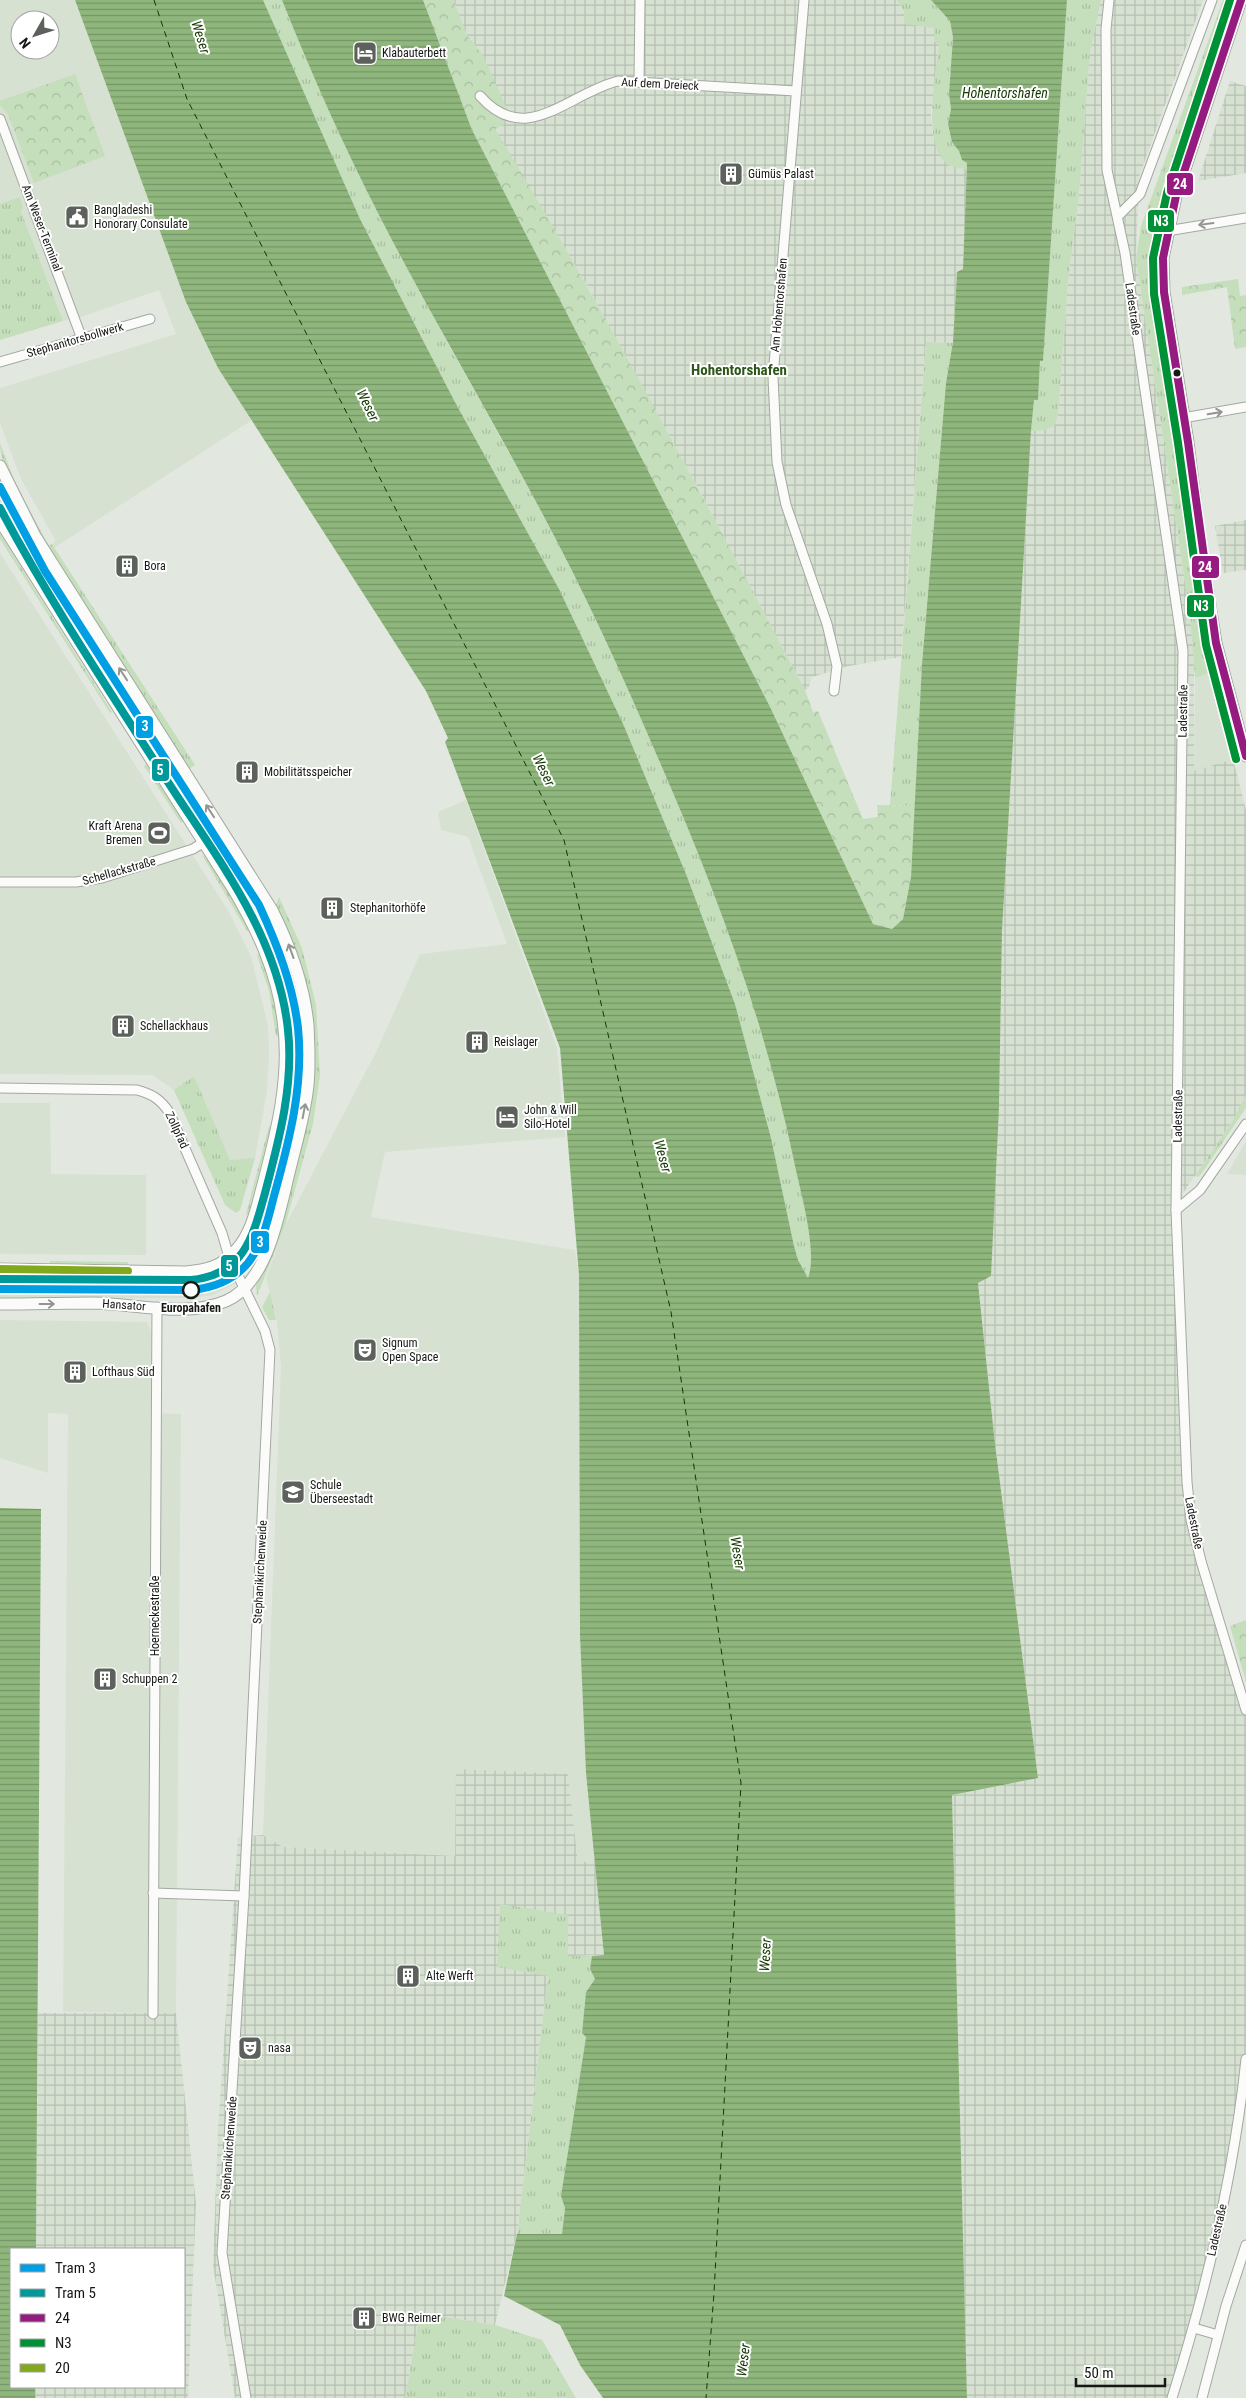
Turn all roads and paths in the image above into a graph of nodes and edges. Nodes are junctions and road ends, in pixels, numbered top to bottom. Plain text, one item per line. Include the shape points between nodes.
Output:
1 (640, 0) edge
2 (804, 0) edge
3 (1110, 0) edge
4 (1212, 0) edge
5 (1241, 0) edge
6 (639, 82) junction
7 (796, 91) junction
8 (480, 96) dead end
9 (0, 118) edge
10 (1118, 216) junction
11 (1246, 218) edge
12 (1167, 231) junction
13 (150, 319) dead end
14 (82, 339) junction
15 (0, 362) edge
16 (1246, 407) edge
17 (1183, 418) junction
18 (0, 466) edge
19 (0, 521) edge
20 (834, 692) dead end
21 (1246, 756) edge
22 (204, 842) junction
23 (0, 882) edge
24 (0, 1088) edge
25 (1246, 1124) edge
26 (1176, 1210) junction
27 (230, 1257) junction
28 (0, 1269) edge
29 (244, 1288) junction
30 (0, 1304) edge
31 (157, 1307) junction
32 (1246, 1710) edge
33 (153, 1893) junction
34 (244, 1896) junction
35 (153, 2014) dead end
36 (1246, 2059) edge
37 (1246, 2245) edge
38 (1194, 2328) junction
39 (1218, 2336) junction
40 (246, 2398) edge
41 (1172, 2398) edge
42 (1202, 2398) edge

1 - 6 street
2 - 7 street, Am Hohentorshafen
3 - 10 street, Ladestraße via 1106,29 1107,170
4 - 10 street via 1140,194
5 - 12 street
6 - 7 street, Auf dem Dreieck
6 - 8 street, Auf dem Dreieck via 618,81 603,85 530,119 505,116
7 - 20 street, Am Hohentorshafen via 773,377 774,419 777,462 786,505 838,666
9 - 14 street, Am Weser-Terminal
10 - 26 street, Ladestraße via 1184,650
11 -> 12 street
12 - 17 street via 1163,258 1164,292
13 - 14 street, Stephanitorsbollwerk
14 - 15 street, Stephanitorsbollwerk
17 -> 16 street
17 - 21 street via 1216,643
29 -> 18 street via 272,1241 306,1104 309,1043 299,976 283,931 268,903 35,536
19 - 22 street
22 - 23 street, Schellackstraße via 192,849 102,878 76,882
22 - 27 street via 241,901 266,950 278,993 286,1045 282,1096 256,1210 244,1238
24 - 27 street, Zollpfad via 121,1088 151,1093 169,1112
25 - 26 street via 1200,1190
26 - 32 street, Ladestraße via 1186,1482 1191,1520
27 - 28 street via 213,1268 186,1272
27 - 29 street, Stephanikirchenweide
29 - 31 street, Hansator via 226,1301 212,1305 186,1309
29 - 34 street, Stephanikirchenweide via 266,1330 270,1354
30 -> 31 street, Hansator via 93,1303
31 - 33 street, Hoerneckestraße
33 - 34 street
33 - 35 street, Hoerneckestraße
34 - 40 street, Stephanikirchenweide via 222,2253
36 - 38 street, Ladestraße via 1233,2161
37 - 39 street
38 - 39 street
38 - 41 street, Ladestraße
39 - 42 street

